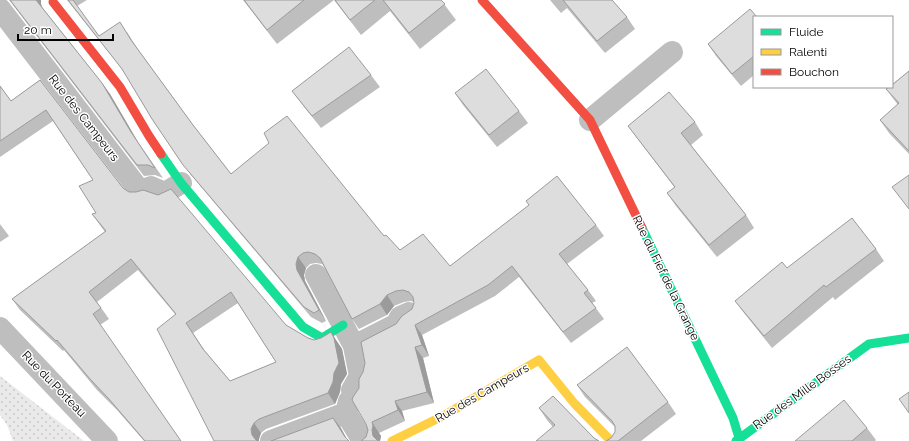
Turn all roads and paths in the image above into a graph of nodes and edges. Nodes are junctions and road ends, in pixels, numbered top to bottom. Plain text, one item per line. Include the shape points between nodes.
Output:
1 (482, 0) edge
2 (53, 2) dead end
3 (0, 9) edge
4 (672, 52) dead end
5 (590, 120) junction
6 (181, 183) junction
7 (316, 275) dead end
8 (409, 313) edge
9 (343, 325) junction
10 (909, 326) edge
11 (0, 328) edge
12 (909, 338) edge
13 (869, 344) junction
14 (354, 346) junction
15 (346, 412) junction
16 (739, 440) edge
17 (107, 441) edge
18 (271, 441) edge
19 (363, 441) edge
20 (392, 441) edge
21 (611, 441) edge

1 - 5 street, Rue du Fief de la Grange
2 - 6 street via 120,87
3 - 6 street, Rue des Campeurs via 140,191 151,187 165,193
4 - 5 street
5 - 16 street, Rue du Fief de la Grange via 733,418
6 - 9 street via 303,327 322,338
7 - 9 street
8 - 14 street via 400,317 397,324
9 - 14 street
10 - 13 street, Rue des Mille Bosses
11 - 17 street, Rue du Porteau
12 - 13 street, Rue des Mille Bosses
13 - 16 street, Rue des Mille Bosses
14 - 15 street via 360,376 352,390 355,395 349,401
15 - 18 street
15 - 19 street
20 - 21 street, Rue des Campeurs via 445,416 540,360 574,403

